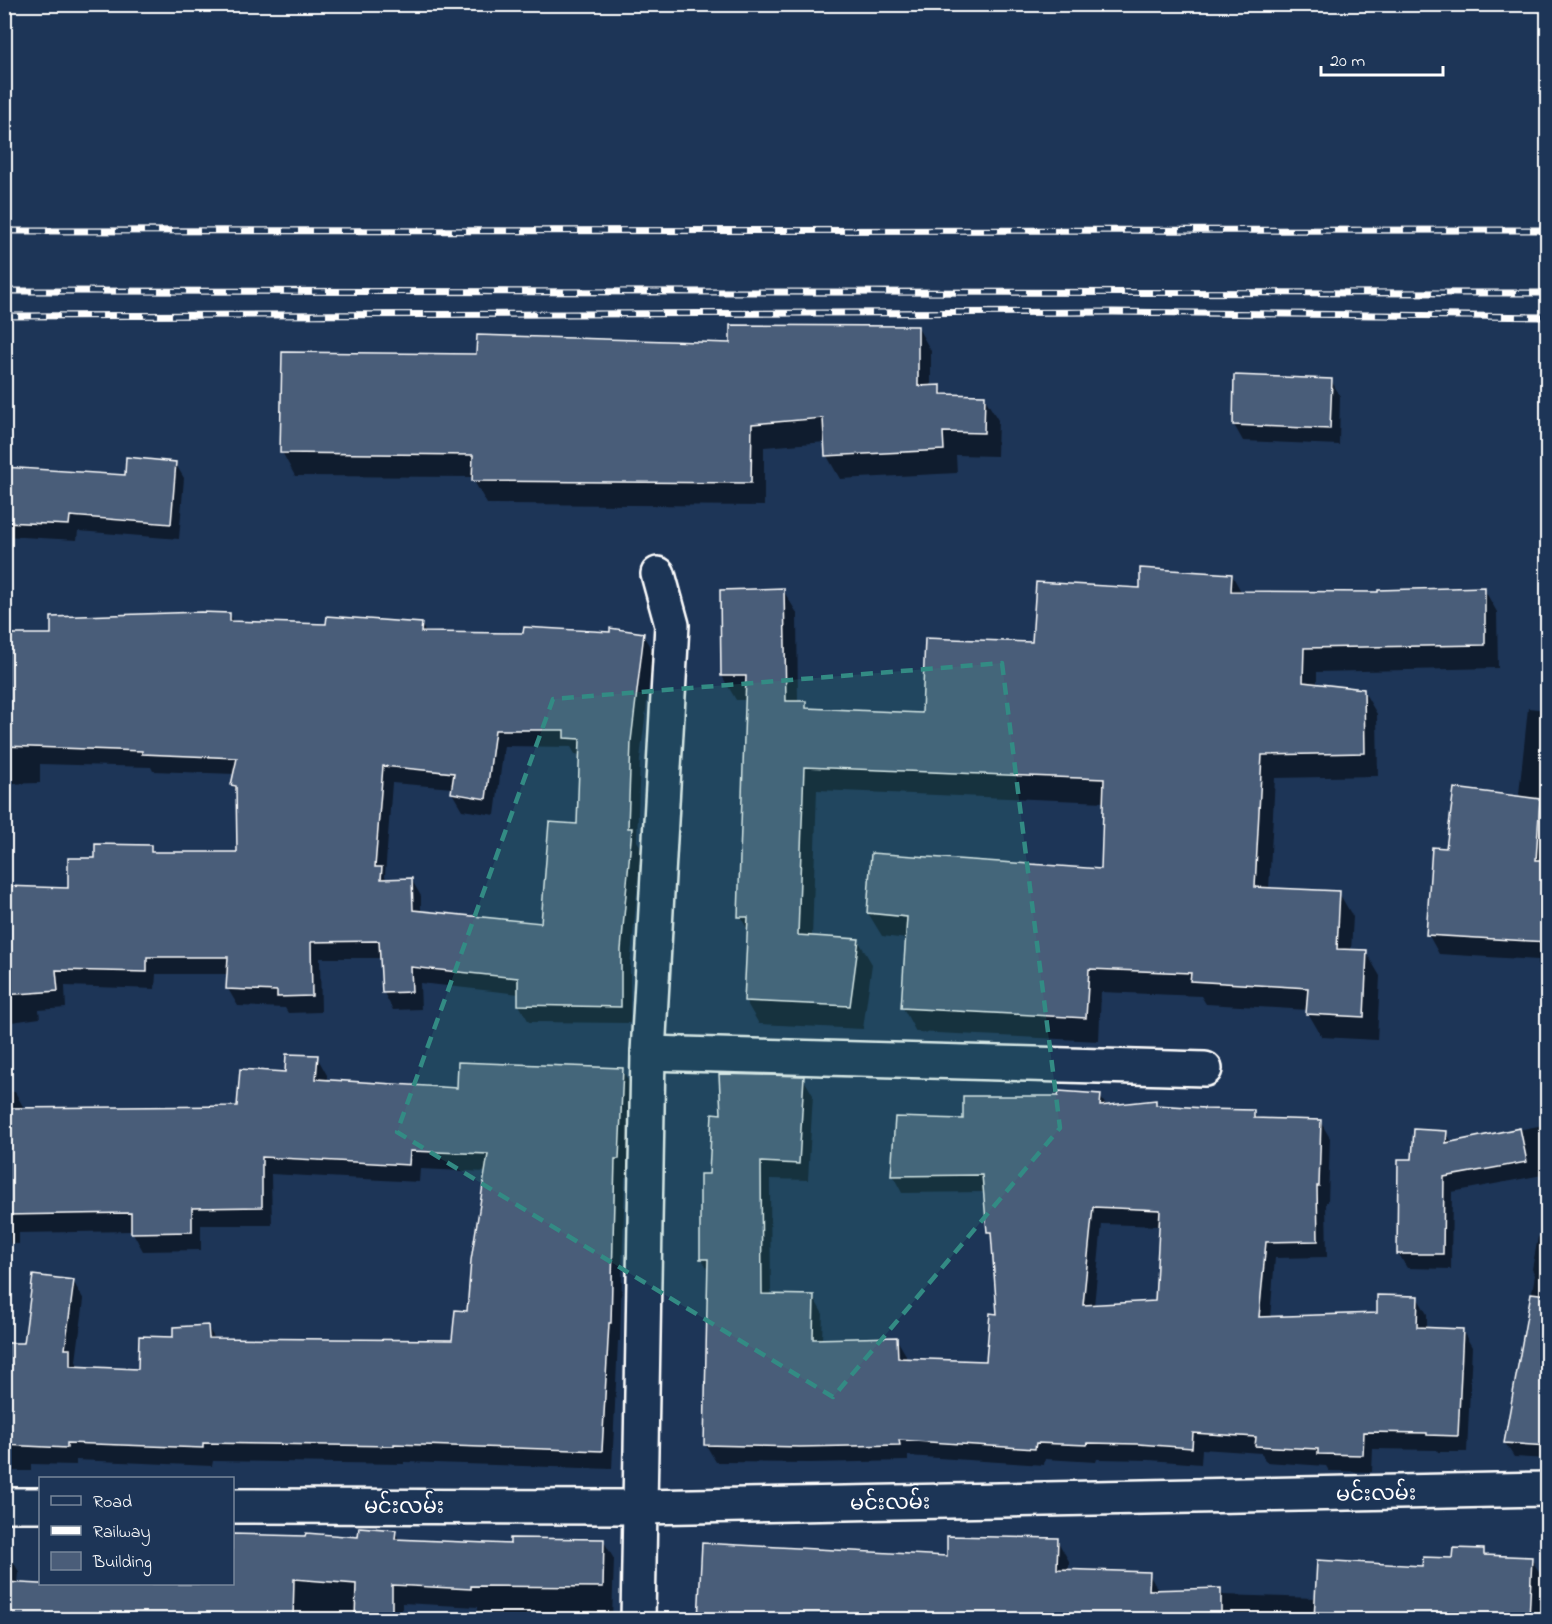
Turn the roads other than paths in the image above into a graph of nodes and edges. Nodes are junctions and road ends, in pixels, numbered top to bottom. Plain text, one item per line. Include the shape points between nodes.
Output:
1 (658, 574) dead end
2 (648, 1053) junction
3 (1205, 1069) dead end
4 (1548, 1489) edge
5 (4, 1505) edge
6 (39, 1505) edge
7 (234, 1506) edge
8 (641, 1507) junction
9 (638, 1620) edge

1 - 2 street via 672,625
2 - 3 street
2 - 8 street
4 - 8 street, မင်းလမ်း
5 - 6 street
7 - 8 street, မင်းလမ်း
8 - 9 street

